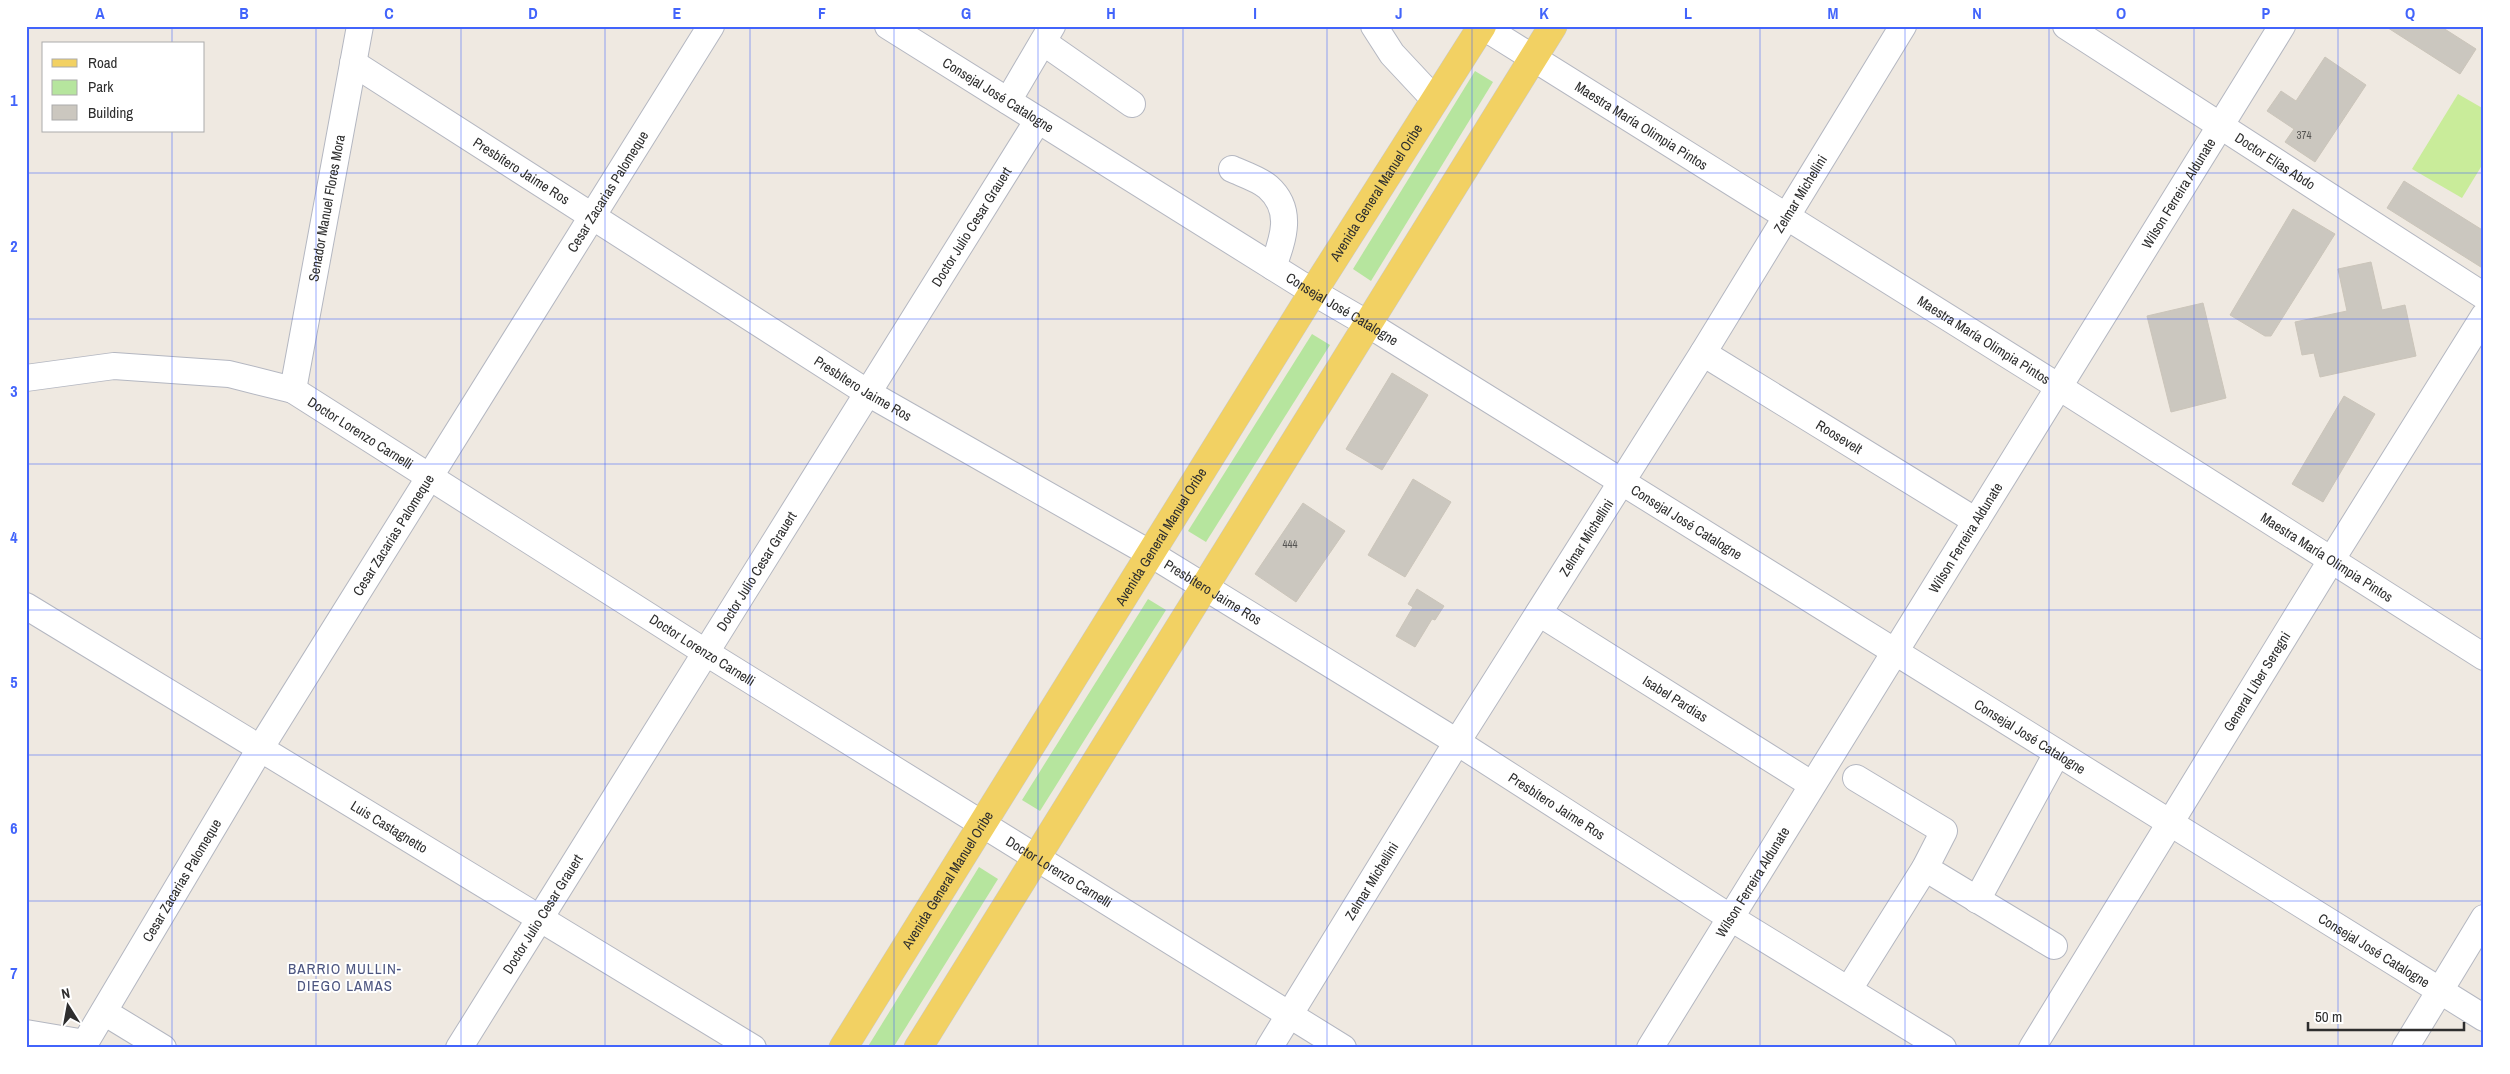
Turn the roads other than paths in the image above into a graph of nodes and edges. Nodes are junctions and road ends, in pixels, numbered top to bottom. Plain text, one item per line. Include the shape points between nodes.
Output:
1 (360, 26) edge
2 (711, 26) edge
3 (888, 26) edge
4 (1374, 26) edge
5 (1482, 26) edge
6 (1553, 26) edge
7 (1903, 26) edge
8 (2066, 26) edge
9 (2282, 26) edge
10 (1048, 34) edge
11 (1533, 59) junction
12 (353, 63) junction
13 (1435, 100) junction
14 (1008, 101) junction
15 (1132, 104) dead end
16 (1038, 120) junction
17 (2222, 125) junction
18 (1232, 169) dead end
19 (591, 216) junction
20 (1786, 217) junction
21 (1273, 267) junction
22 (1313, 292) junction
23 (2484, 296) edge
24 (2484, 316) edge
25 (1368, 324) junction
26 (1702, 353) junction
27 (26, 378) edge
28 (2059, 387) junction
29 (293, 390) junction
30 (868, 394) junction
31 (429, 476) junction
32 (1621, 481) junction
33 (1976, 521) junction
34 (1151, 554) junction
35 (2332, 559) junction
36 (1205, 589) junction
37 (26, 606) edge
38 (1540, 613) junction
39 (705, 652) junction
40 (1895, 652) junction
41 (2484, 657) edge
42 (1457, 742) junction
43 (261, 747) junction
44 (2056, 755) junction
45 (1856, 778) dead end
46 (1812, 784) junction
47 (2171, 823) junction
48 (982, 825) junction
49 (1037, 857) junction
50 (1926, 868) junction
51 (1976, 900) junction
52 (539, 918) junction
53 (1731, 918) junction
54 (2484, 918) edge
55 (2054, 946) dead end
56 (1849, 989) junction
57 (2440, 991) junction
58 (104, 1012) junction
59 (1290, 1015) junction
60 (2484, 1018) edge
61 (26, 1033) edge
62 (84, 1045) edge
63 (163, 1048) edge
64 (458, 1048) edge
65 (753, 1048) edge
66 (843, 1048) edge
67 (918, 1048) edge
68 (1269, 1048) edge
69 (1342, 1048) edge
70 (1650, 1048) edge
71 (1943, 1048) edge
72 (2032, 1048) edge
73 (2405, 1048) edge

1 - 12 street, Senador Manuel Flores Mora
2 - 19 street, Cesar Zacarias Palomeque
3 - 14 street, Consejal José Catalogne
4 - 13 street via 1392,54
5 - 11 street, Maestra María Olimpia Pintos
5 - 13 main road, Avenida General Manuel Oribe
6 - 11 main road
7 - 20 street, Zelmar Michellini
8 - 17 street, Doctor Elías Abdo
9 - 17 street, Wilson Ferreira Aldunate
10 - 14 street
10 - 15 street
11 - 20 street, Maestra María Olimpia Pintos
11 - 25 main road
12 - 19 street, Presbítero Jaime Ros
12 - 29 street, Senador Manuel Flores Mora
13 - 22 main road, Avenida General Manuel Oribe
14 - 16 street, Consejal José Catalogne
16 - 21 street, Consejal José Catalogne
16 - 30 street, Doctor Julio Cesar Grauert
17 - 23 street, Doctor Elías Abdo
17 - 28 street, Wilson Ferreira Aldunate
18 - 21 street via 1267,186 1282,205 1285,232
19 - 30 street, Presbítero Jaime Ros
19 - 31 street, Cesar Zacarias Palomeque
20 - 26 street, Zelmar Michellini
20 - 28 street, Maestra María Olimpia Pintos
21 - 22 street, Consejal José Catalogne
22 - 25 street, Consejal José Catalogne
22 - 34 main road, Avenida General Manuel Oribe
24 - 35 street, General Líber Seregni
25 - 32 street, Consejal José Catalogne
25 - 36 main road
26 - 32 street, Zelmar Michellini
26 - 33 street, Roosevelt
27 - 29 street, Doctor Lorenzo Carnelli via 114,366 229,374
28 - 33 street, Wilson Ferreira Aldunate
28 - 35 street, Maestra María Olimpia Pintos
29 - 31 street, Doctor Lorenzo Carnelli
30 - 34 street, Presbítero Jaime Ros
30 - 39 street, Doctor Julio Cesar Grauert
31 - 39 street, Doctor Lorenzo Carnelli
31 - 43 street, Cesar Zacarias Palomeque
32 - 38 street, Zelmar Michellini
32 - 40 street, Consejal José Catalogne
33 - 40 street, Wilson Ferreira Aldunate
34 - 36 street, Presbítero Jaime Ros
34 - 48 main road, Avenida General Manuel Oribe
35 - 41 street, Maestra María Olimpia Pintos
35 - 47 street, General Líber Seregni
36 - 42 street, Presbítero Jaime Ros
36 - 49 main road
37 - 43 street, Luis Castagnetto
38 - 42 street, Zelmar Michellini
38 - 46 street, Isabel Pardias
39 - 48 street, Doctor Lorenzo Carnelli
39 - 52 street, Doctor Julio Cesar Grauert
40 - 44 street, Consejal José Catalogne
40 - 46 street, Wilson Ferreira Aldunate
42 - 53 street, Presbítero Jaime Ros
42 - 59 street, Zelmar Michellini
43 - 52 street, Luis Castagnetto
43 - 58 street, Cesar Zacarias Palomeque
44 - 47 street, Consejal José Catalogne
44 - 51 street
45 - 50 street via 1944,831
46 - 53 street, Wilson Ferreira Aldunate
47 - 57 street, Consejal José Catalogne
47 - 72 street, General Líber Seregni
48 - 49 street, Doctor Lorenzo Carnelli
48 - 66 main road, Avenida General Manuel Oribe
49 - 59 street, Doctor Lorenzo Carnelli
49 - 67 main road
50 - 51 street
50 - 56 street
51 - 55 street
52 - 64 street, Doctor Julio Cesar Grauert
52 - 65 street, Luis Castagnetto
53 - 56 street, Presbítero Jaime Ros
53 - 70 street, Wilson Ferreira Aldunate
54 - 57 street
56 - 71 street, Presbítero Jaime Ros
57 - 60 street, Consejal José Catalogne
57 - 73 street
58 - 62 street, Cesar Zacarias Palomeque
58 - 63 street
59 - 68 street, Zelmar Michellini
59 - 69 street, Doctor Lorenzo Carnelli
61 - 62 street

